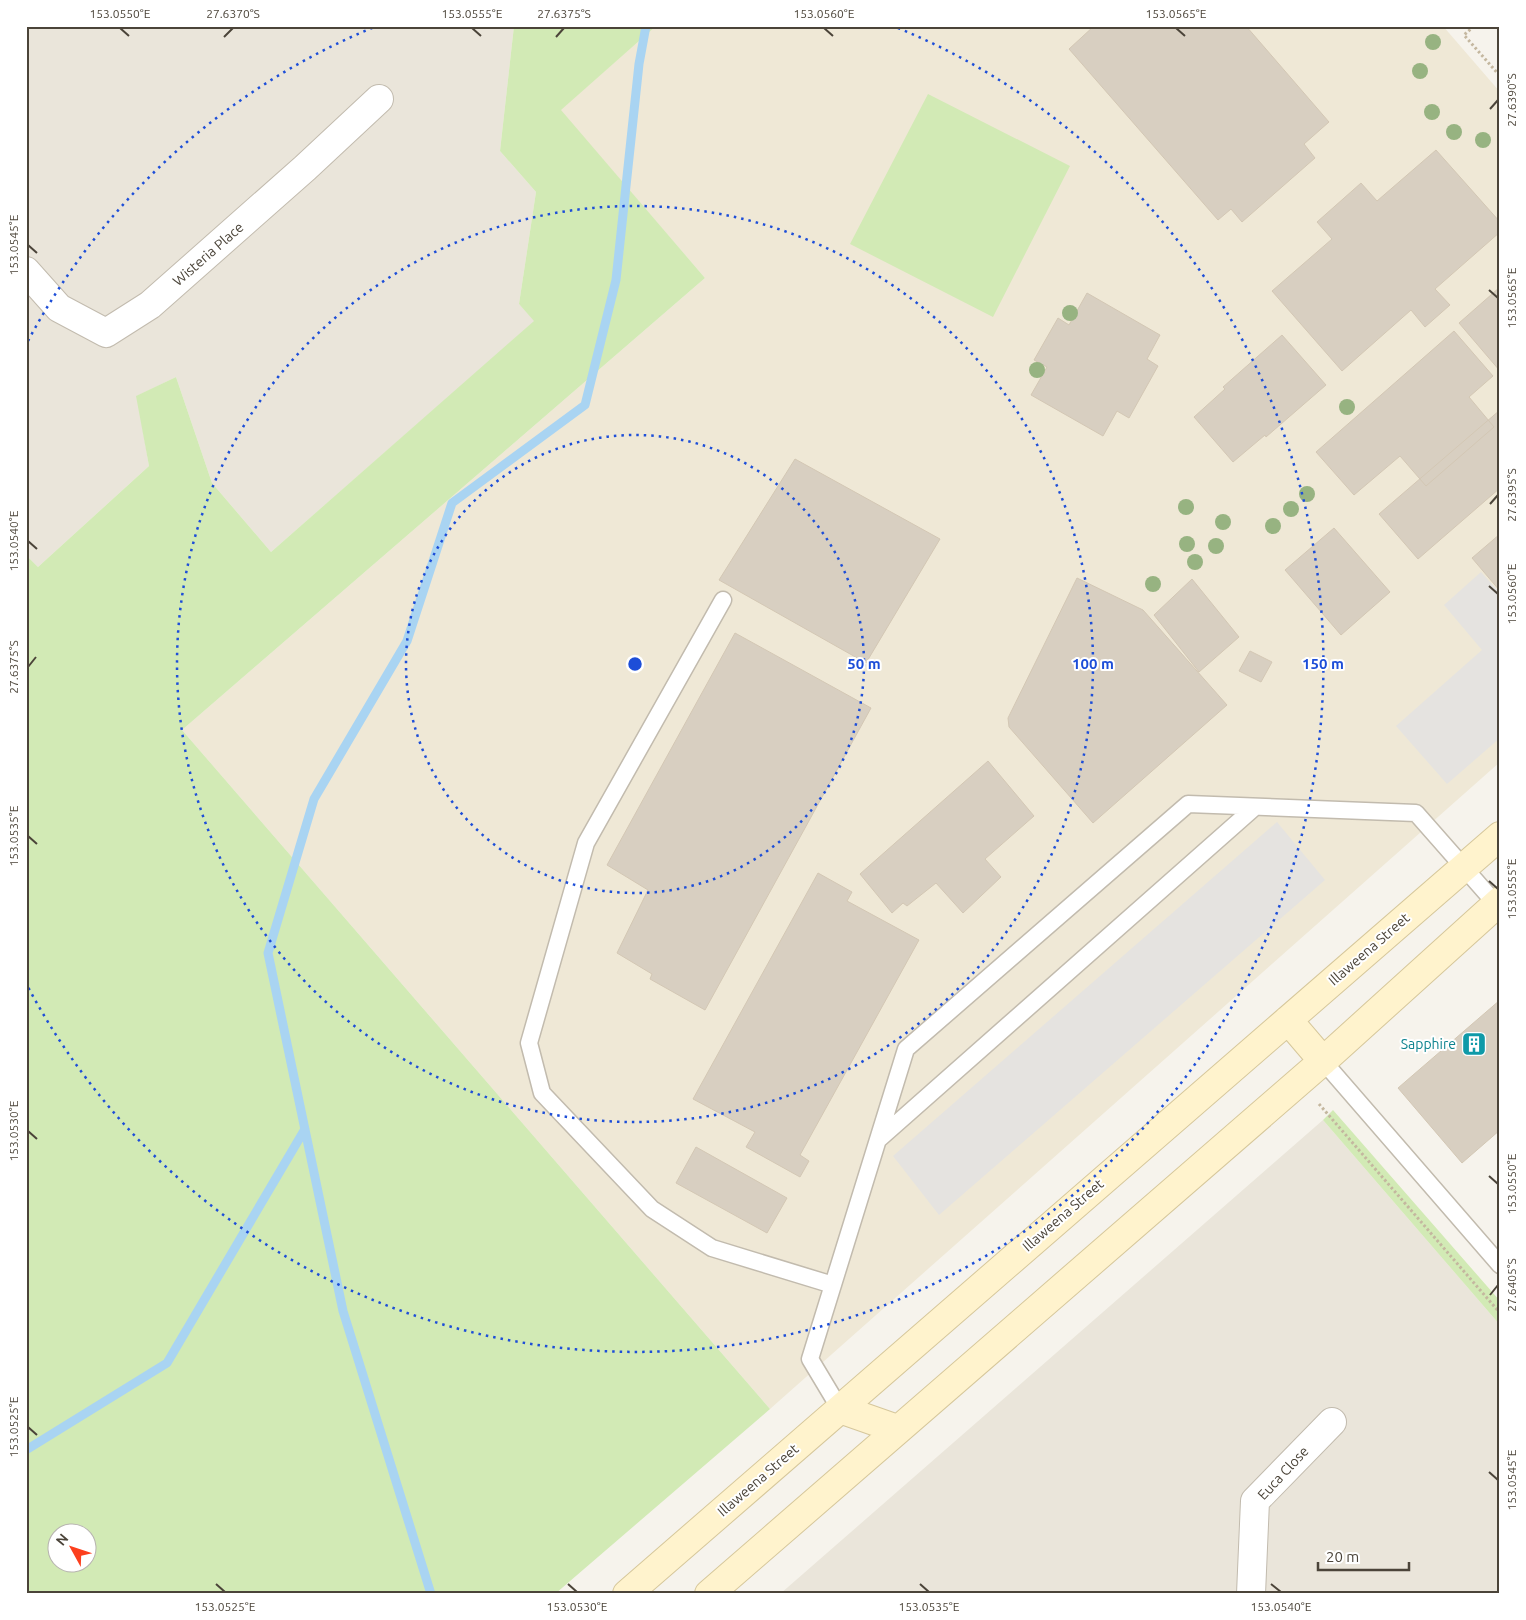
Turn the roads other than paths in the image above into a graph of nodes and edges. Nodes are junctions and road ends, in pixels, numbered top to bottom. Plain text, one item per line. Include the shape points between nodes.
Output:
1 (379, 99) dead end
2 (26, 271) edge
3 (723, 600) dead end
4 (1255, 807) junction
5 (1500, 836) edge
6 (1464, 867) junction
7 (1498, 903) edge
8 (1288, 1020) junction
9 (1323, 1060) junction
10 (878, 1140) junction
11 (1500, 1265) edge
12 (833, 1285) junction
13 (840, 1409) junction
14 (1332, 1422) dead end
15 (897, 1429) junction
16 (637, 1591) edge
17 (709, 1594) edge
18 (1251, 1594) edge

1 - 2 street, Wisteria Place via 150,306 106,333 59,308
3 - 12 lane via 586,843 529,1043 542,1093 652,1209 712,1248
4 - 6 lane via 1416,813
4 - 10 lane
4 - 10 lane via 1188,804 906,1049
5 - 6 main road, Illaweena Street
6 - 7 lane
6 - 8 main road, Illaweena Street
7 - 9 main road
8 - 9 main road
8 - 13 main road, Illaweena Street
9 - 11 lane
9 - 15 main road
10 - 12 lane
12 - 13 lane via 810,1359
13 - 15 main road
13 - 16 main road, Illaweena Street
14 - 18 street, Euca Close via 1255,1501
15 - 17 main road

